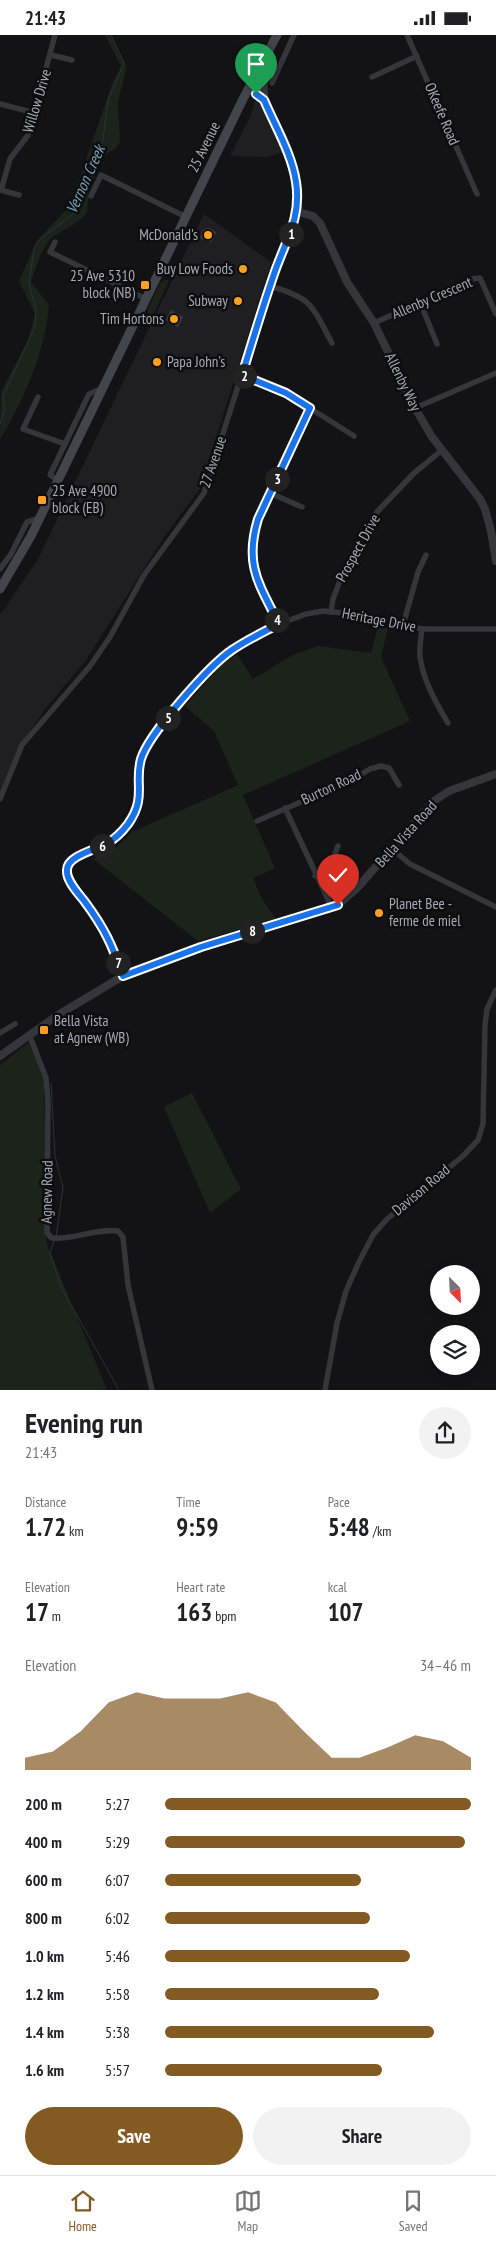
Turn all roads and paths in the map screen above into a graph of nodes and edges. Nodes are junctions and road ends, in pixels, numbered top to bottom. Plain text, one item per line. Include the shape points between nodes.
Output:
1 (55, 35) edge
2 (277, 35) edge
3 (294, 35) edge
4 (407, 35) edge
5 (51, 55) junction
6 (416, 56) junction
7 (72, 61) dead end
8 (263, 61) junction
9 (372, 77) dead end
10 (272, 83) dead end
11 (249, 88) junction
12 (264, 100) junction
13 (0, 103) edge
14 (35, 113) junction
15 (0, 190) edge
16 (476, 194) dead end
17 (19, 195) dead end
18 (91, 196) dead end
19 (298, 212) junction
20 (186, 217) junction
21 (55, 241) dead end
22 (270, 286) junction
23 (146, 299) junction
24 (420, 302) junction
25 (496, 314) edge
26 (374, 323) junction
27 (332, 343) dead end
28 (436, 344) dead end
29 (496, 373) edge
30 (242, 375) junction
31 (103, 388) junction
32 (38, 397) dead end
33 (310, 408) junction
34 (415, 408) junction
35 (354, 435) dead end
36 (65, 445) junction
37 (442, 450) junction
38 (58, 480) junction
39 (270, 493) junction
40 (302, 507) dead end
41 (40, 518) junction
42 (426, 555) dead end
43 (496, 561) edge
44 (0, 569) edge
45 (0, 589) edge
46 (332, 612) junction
47 (279, 624) junction
48 (403, 625) junction
49 (422, 629) junction
50 (496, 629) edge
51 (448, 723) dead end
52 (496, 774) edge
53 (399, 785) dead end
54 (0, 799) edge
55 (285, 808) junction
56 (257, 821) dead end
57 (338, 847) dead end
58 (392, 849) junction
59 (315, 875) junction
60 (496, 907) edge
61 (332, 908) junction
62 (123, 976) junction
63 (496, 990) edge
64 (15, 1024) dead end
65 (0, 1033) edge
66 (29, 1034) junction
67 (0, 1056) edge
68 (152, 1390) edge
69 (325, 1390) edge

1 - 5 street, Willow Drive
2 - 8 main road, 25 Avenue
3 - 10 street
4 - 6 street, OKeefe Road
5 - 7 street
5 - 14 street, Willow Drive
6 - 9 street
6 - 16 street, OKeefe Road
8 - 11 main road, 25 Avenue
8 - 12 street
11 - 12 street, 27 Avenue
11 - 20 main road, 25 Avenue
12 - 19 street, 27 Avenue via 296,181
13 - 14 street
14 - 15 street, Willow Drive via 28,135 10,159
15 - 17 street
18 - 20 street via 101,175
19 - 22 street, 27 Avenue
19 - 26 street, Allenby Way via 313,216 320,223 347,282
20 - 23 main road, 25 Avenue
21 - 23 street via 50,252
22 - 27 street via 304,298 312,305
22 - 30 street, 27 Avenue
23 - 31 main road, 25 Avenue
24 - 25 street, Allenby Crescent via 480,277
24 - 26 street, Allenby Crescent
24 - 28 street
26 - 34 street, Allenby Way
29 - 34 street
30 - 33 street via 286,393
30 - 54 street, 27 Avenue via 204,493 144,575 90,666 22,745
31 - 36 street, 25 Avenue via 89,394
31 - 38 main road, 25 Avenue
32 - 36 street via 23,429
33 - 35 street
33 - 39 street
34 - 37 street, Allenby Way
36 - 38 street, 25 Avenue via 50,475
37 - 43 street, Allenby Way via 485,509
37 - 46 street, Prospect Drive via 414,473 377,512 344,570 333,599
38 - 41 main road, 25 Avenue
39 - 40 street
39 - 47 street via 256,526 251,557 257,580
41 - 44 street, 25 Avenue via 27,522
41 - 45 main road, 25 Avenue
42 - 48 street
46 - 47 street, Heritage Drive via 306,614
46 - 48 street, Heritage Drive
47 - 62 street, Heritage Drive via 233,649 209,670 151,737 141,760 139,803 127,825 111,841 68,864 68,878 104,928
48 - 49 street, Heritage Drive
49 - 50 street, Heritage Drive
49 - 51 street via 420,655 424,673
52 - 58 street, Bella Vista Road via 443,795
53 - 55 street, Burton Road via 388,768 381,766
55 - 56 street, Burton Road
55 - 59 street
57 - 59 street via 332,861
58 - 60 street via 410,864
58 - 61 street, Bella Vista Road via 347,899
59 - 61 street
61 - 62 street, Bella Vista Road via 201,947
62 - 66 street, Bella Vista Road
63 - 69 street, Davison Road via 485,1025 483,1124 478,1140 386,1220 374,1235 346,1291
64 - 65 street
66 - 67 street, Bella Vista Road
66 - 68 street, Agnew Road via 46,1078 47,1233 52,1238 66,1239 106,1229 118,1231 123,1237 128,1285

